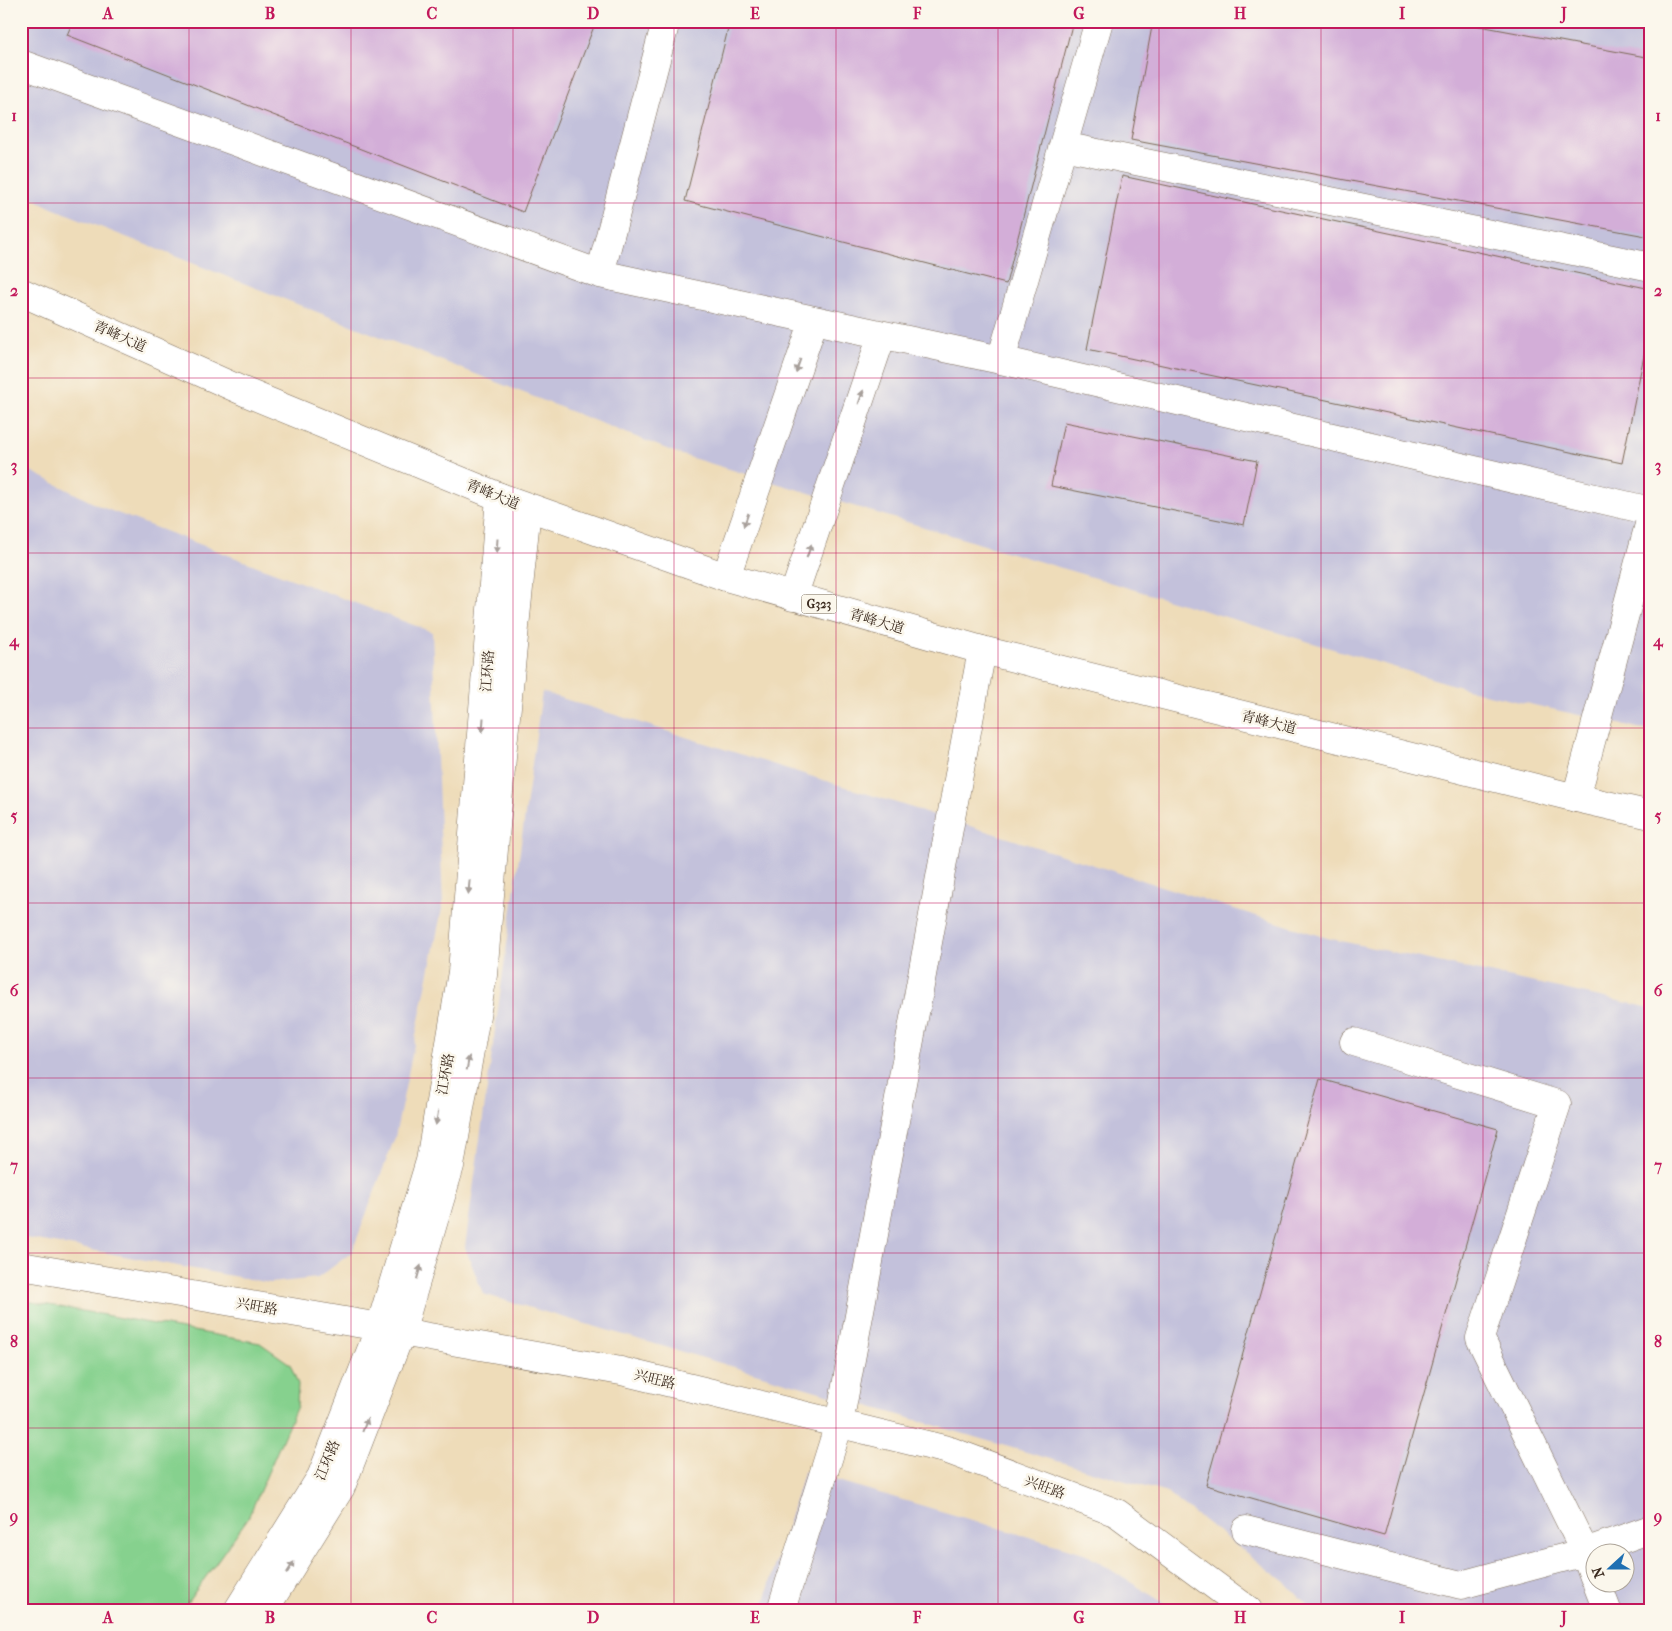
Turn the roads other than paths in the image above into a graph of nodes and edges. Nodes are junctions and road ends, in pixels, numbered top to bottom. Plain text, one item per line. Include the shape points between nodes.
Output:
1 (666, 21) edge
2 (1099, 21) edge
3 (21, 64) edge
4 (1063, 146) junction
5 (1651, 267) edge
6 (600, 274) junction
7 (21, 292) edge
8 (814, 320) junction
9 (882, 335) junction
10 (1001, 360) junction
11 (500, 497) junction
12 (527, 508) junction
13 (1651, 511) edge
14 (1651, 517) edge
15 (726, 577) junction
16 (793, 597) junction
17 (982, 650) junction
18 (1576, 798) junction
19 (1651, 815) edge
20 (1354, 1042) dead end
21 (21, 1266) edge
22 (391, 1329) junction
23 (839, 1424) junction
24 (1651, 1529) edge
25 (1246, 1530) dead end
26 (1625, 1544) edge
27 (1584, 1552) edge
28 (1584, 1565) edge
29 (1601, 1594) edge
30 (238, 1610) edge
31 (264, 1610) edge
32 (781, 1610) edge
33 (1248, 1610) edge
34 (1607, 1610) edge

1 - 6 main road
2 - 4 main road
3 - 6 main road
4 - 5 main road
4 - 10 main road
6 - 8 main road
7 - 11 main road, 青峰大道 / G323 via 245,392
8 - 9 main road
8 -> 15 main road
9 - 10 main road
16 -> 9 main road
10 - 13 main road
11 - 12 main road, 青峰大道 / G323
11 -> 22 main road, 江环路 via 462,972 430,1161
12 - 15 main road, 青峰大道 / G323
22 -> 12 main road, 江环路 via 450,1166 483,975
14 - 18 main road
15 - 16 main road, 青峰大道 / G323
16 - 17 main road, 青峰大道 / G323
17 - 18 main road, 青峰大道 / G323
17 - 23 main road
18 - 19 main road, 青峰大道 / G323
20 - 27 main road via 1557,1104 1480,1338
21 - 22 main road, 兴旺路
22 - 23 main road, 兴旺路 via 621,1371
22 - 30 main road, 江环路 via 321,1477
31 -> 22 main road, 江环路 via 341,1487
23 - 32 main road
23 - 33 main road, 兴旺路 via 948,1450 1117,1514
24 - 26 main road
25 - 28 main road via 1462,1585
29 - 34 main road

